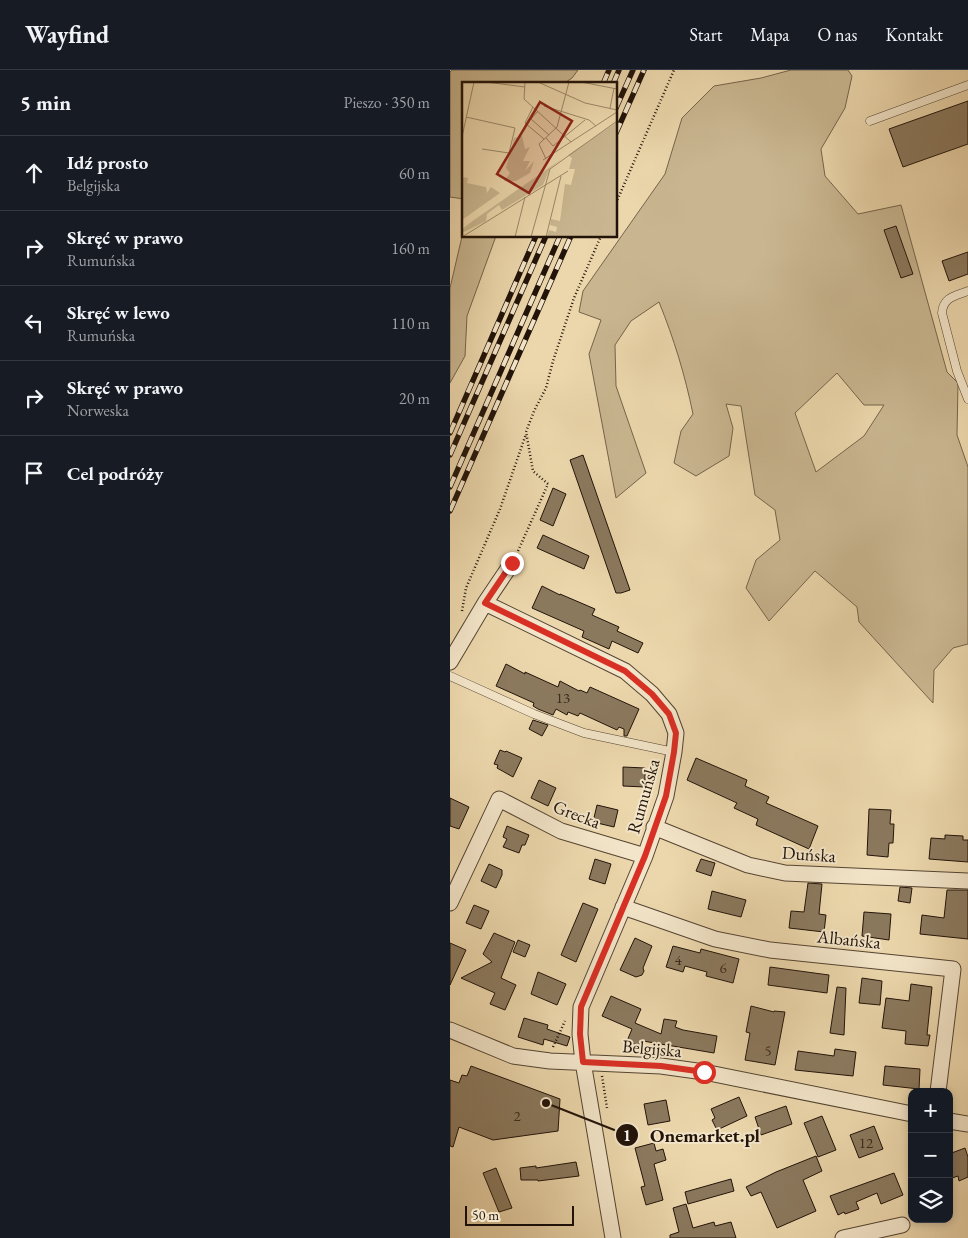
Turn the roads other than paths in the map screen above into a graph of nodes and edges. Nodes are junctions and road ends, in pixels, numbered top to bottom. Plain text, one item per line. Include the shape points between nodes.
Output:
1 (968, 85) edge
2 (870, 121) dead end
3 (968, 291) edge
4 (968, 398) edge
5 (512, 563) road end
6 (485, 603) junction
7 (450, 662) edge
8 (450, 676) edge
9 (674, 752) junction
10 (654, 827) junction
11 (645, 856) junction
12 (968, 881) edge
13 (450, 903) edge
14 (623, 907) junction
15 (450, 1030) edge
16 (583, 1062) junction
17 (938, 1088) edge
18 (908, 1113) edge
19 (953, 1122) edge
20 (968, 1124) edge
21 (902, 1225) dead end
22 (612, 1238) edge
23 (843, 1238) edge

1 - 2 lane
3 - 4 lane via 949,298 942,313 957,371
5 - 6 street
6 - 7 street
6 - 9 street, Rumuńska via 625,671 669,714 676,733
8 - 9 lane via 584,733
9 - 10 street, Rumuńska via 666,796
10 - 11 street, Rumuńska
10 - 12 street, Duńska via 748,865 785,873
11 - 13 street, Grecka via 561,831 499,799
11 - 14 street, Rumuńska
14 - 16 street, Rumuńska via 581,1007
14 - 17 street, Albańska via 715,939 770,950 953,969
15 - 16 street, Belgijska via 513,1056
16 - 18 street, Belgijska via 704,1072
16 - 22 street, Rumuńska
19 - 20 street
21 - 23 street

